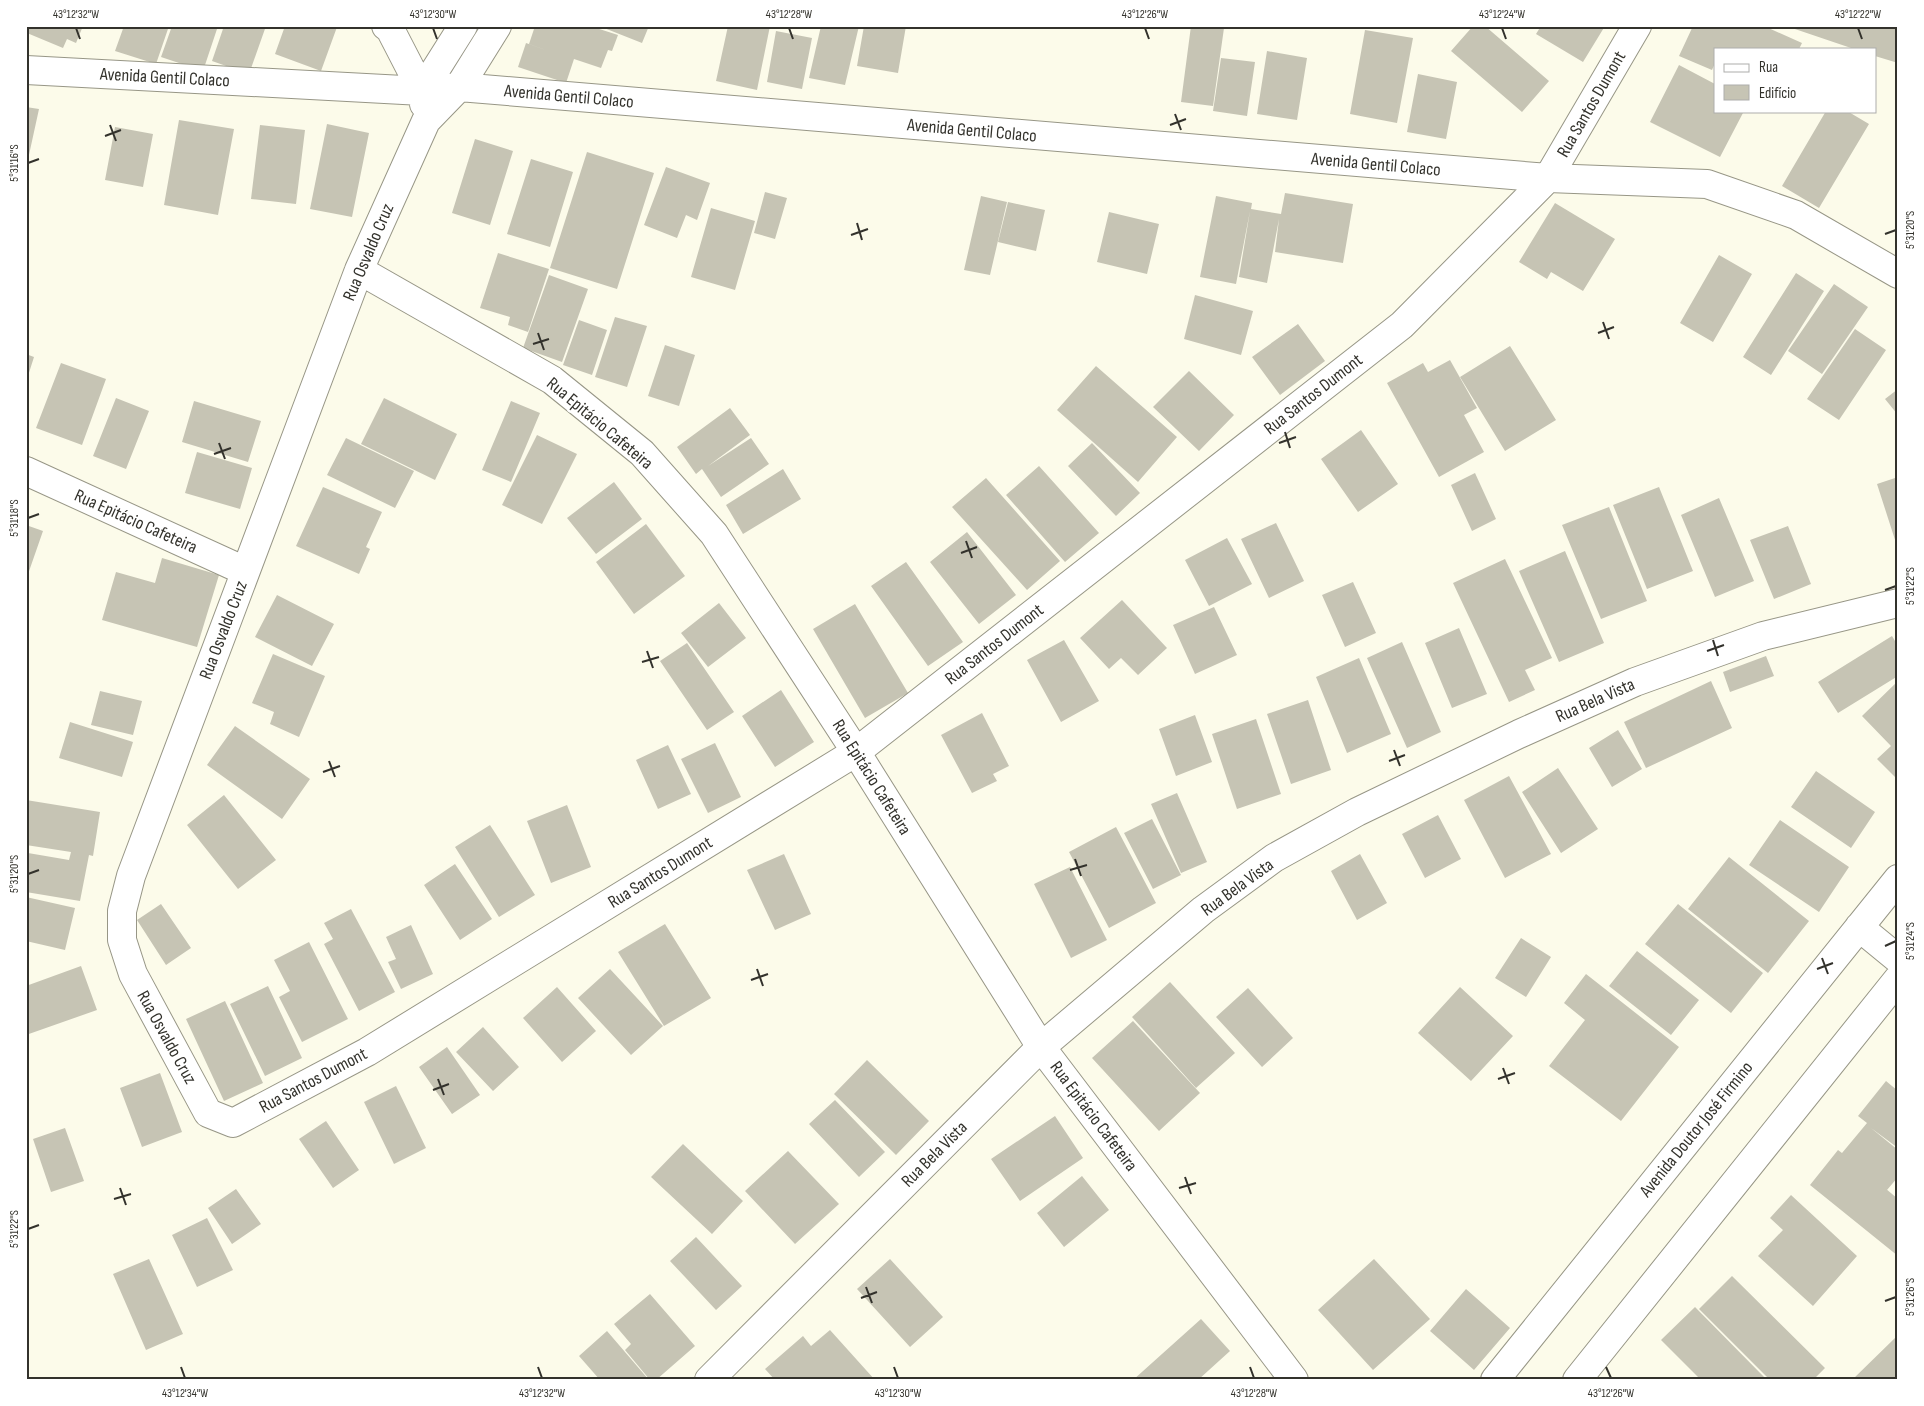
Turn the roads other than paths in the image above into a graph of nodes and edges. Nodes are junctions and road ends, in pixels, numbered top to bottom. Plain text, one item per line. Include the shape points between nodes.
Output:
1 (386, 26) edge
2 (463, 26) edge
3 (497, 26) edge
4 (1637, 26) edge
5 (26, 70) edge
6 (459, 87) junction
7 (422, 91) junction
8 (426, 120) junction
9 (1548, 178) junction
10 (359, 270) junction
11 (1898, 274) edge
12 (26, 472) edge
13 (245, 571) junction
14 (1898, 603) edge
15 (856, 752) junction
16 (1898, 879) edge
17 (1858, 927) junction
18 (1898, 959) edge
19 (1898, 979) edge
20 (1041, 1047) junction
21 (234, 1123) joint
22 (709, 1380) edge
23 (1294, 1380) edge
24 (1496, 1380) edge
25 (1577, 1380) edge

1 - 7 street
2 - 7 street
3 - 6 street, Rua Osvaldo Cruz
4 - 9 street, Rua Santos Dumont
5 - 7 street, Avenida Gentil Colaco
6 - 7 street, Avenida Gentil Colaco
6 - 8 street, Rua Osvaldo Cruz
6 - 9 street, Avenida Gentil Colaco
7 - 8 street
8 - 10 street, Rua Osvaldo Cruz
9 - 11 street, Avenida Gentil Colaco via 1707,184 1796,216
9 - 15 street, Rua Santos Dumont via 1402,325
10 - 13 street, Rua Osvaldo Cruz
10 - 15 street, Rua Epitácio Cafeteira via 552,380 642,453 714,534
12 - 13 street, Rua Epitácio Cafeteira
13 - 21 street, Rua Osvaldo Cruz via 130,876 122,911 122,940 133,974 208,1114
14 - 20 street, Rua Bela Vista via 1763,636 1635,682 1357,812 1274,858 1211,905
15 - 20 street, Rua Epitácio Cafeteira
15 - 21 street, Rua Santos Dumont via 367,1052
16 - 17 street, Avenida Doutor José Firmino
17 - 18 street
17 - 24 street, Avenida Doutor José Firmino
19 - 25 street
20 - 22 street, Rua Bela Vista
20 - 23 street, Rua Epitácio Cafeteira

